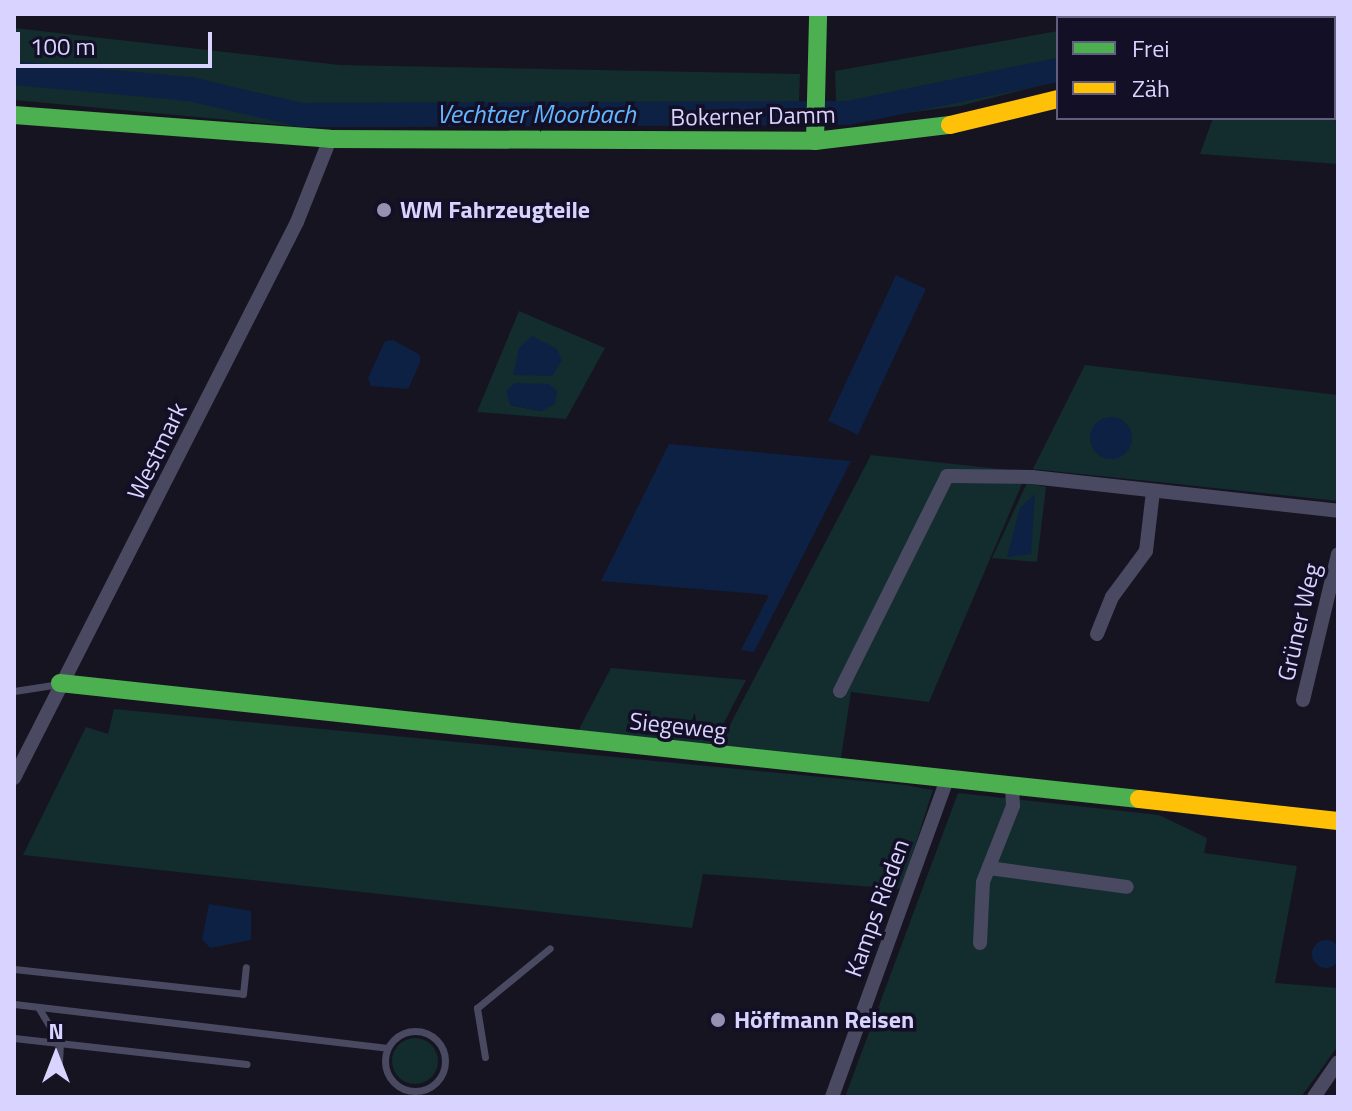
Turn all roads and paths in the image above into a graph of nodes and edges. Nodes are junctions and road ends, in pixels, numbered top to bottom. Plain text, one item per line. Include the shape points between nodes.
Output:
1 (818, 14) edge
2 (1056, 99) edge
3 (14, 115) edge
4 (815, 132) junction
5 (330, 139) junction
6 (1153, 491) junction
7 (1338, 511) edge
8 (1338, 554) edge
9 (1097, 634) dead end
10 (60, 683) junction
11 (14, 691) edge
12 (840, 691) dead end
13 (1303, 700) dead end
14 (14, 778) edge
15 (947, 780) junction
16 (1012, 786) junction
17 (1338, 821) edge
18 (989, 868) junction
19 (1127, 887) dead end
20 (980, 943) dead end
21 (550, 948) dead end
22 (246, 967) dead end
23 (14, 969) edge
24 (14, 1004) edge
25 (38, 1007) junction
26 (14, 1038) edge
27 (60, 1043) junction
28 (387, 1048) junction
29 (485, 1057) dead end
30 (1338, 1062) edge
31 (59, 1063) dead end
32 (247, 1064) dead end
33 (410, 1094) edge
34 (832, 1097) edge
35 (1314, 1097) edge

1 - 4 street
2 - 4 street, Bokerner Damm via 945,126
3 - 5 street, Bokerner Damm
4 - 5 street, Bokerner Damm
5 - 10 street, Westmark via 297,222
6 - 7 street
6 - 9 street via 1146,551 1112,597
6 - 12 street via 1032,477 947,476
8 - 13 street, Grüner Weg
10 - 11 lane, Siegeweg
10 - 14 street, Westmark
10 - 15 street, Siegeweg
15 - 16 street, Siegeweg
15 - 34 street, Kamps Rieden
16 - 17 street, Siegeweg
16 - 18 street via 1013,806
18 - 19 street
18 - 20 street
21 - 29 lane via 477,1008
22 - 23 lane via 243,994
24 - 25 lane
25 - 27 lane
25 - 28 lane
26 - 27 lane
27 - 31 lane
27 - 32 lane
28 - 33 lane via 389,1076
28 - 33 lane via 409,1031 437,1041 444,1069 425,1089
30 - 35 street

